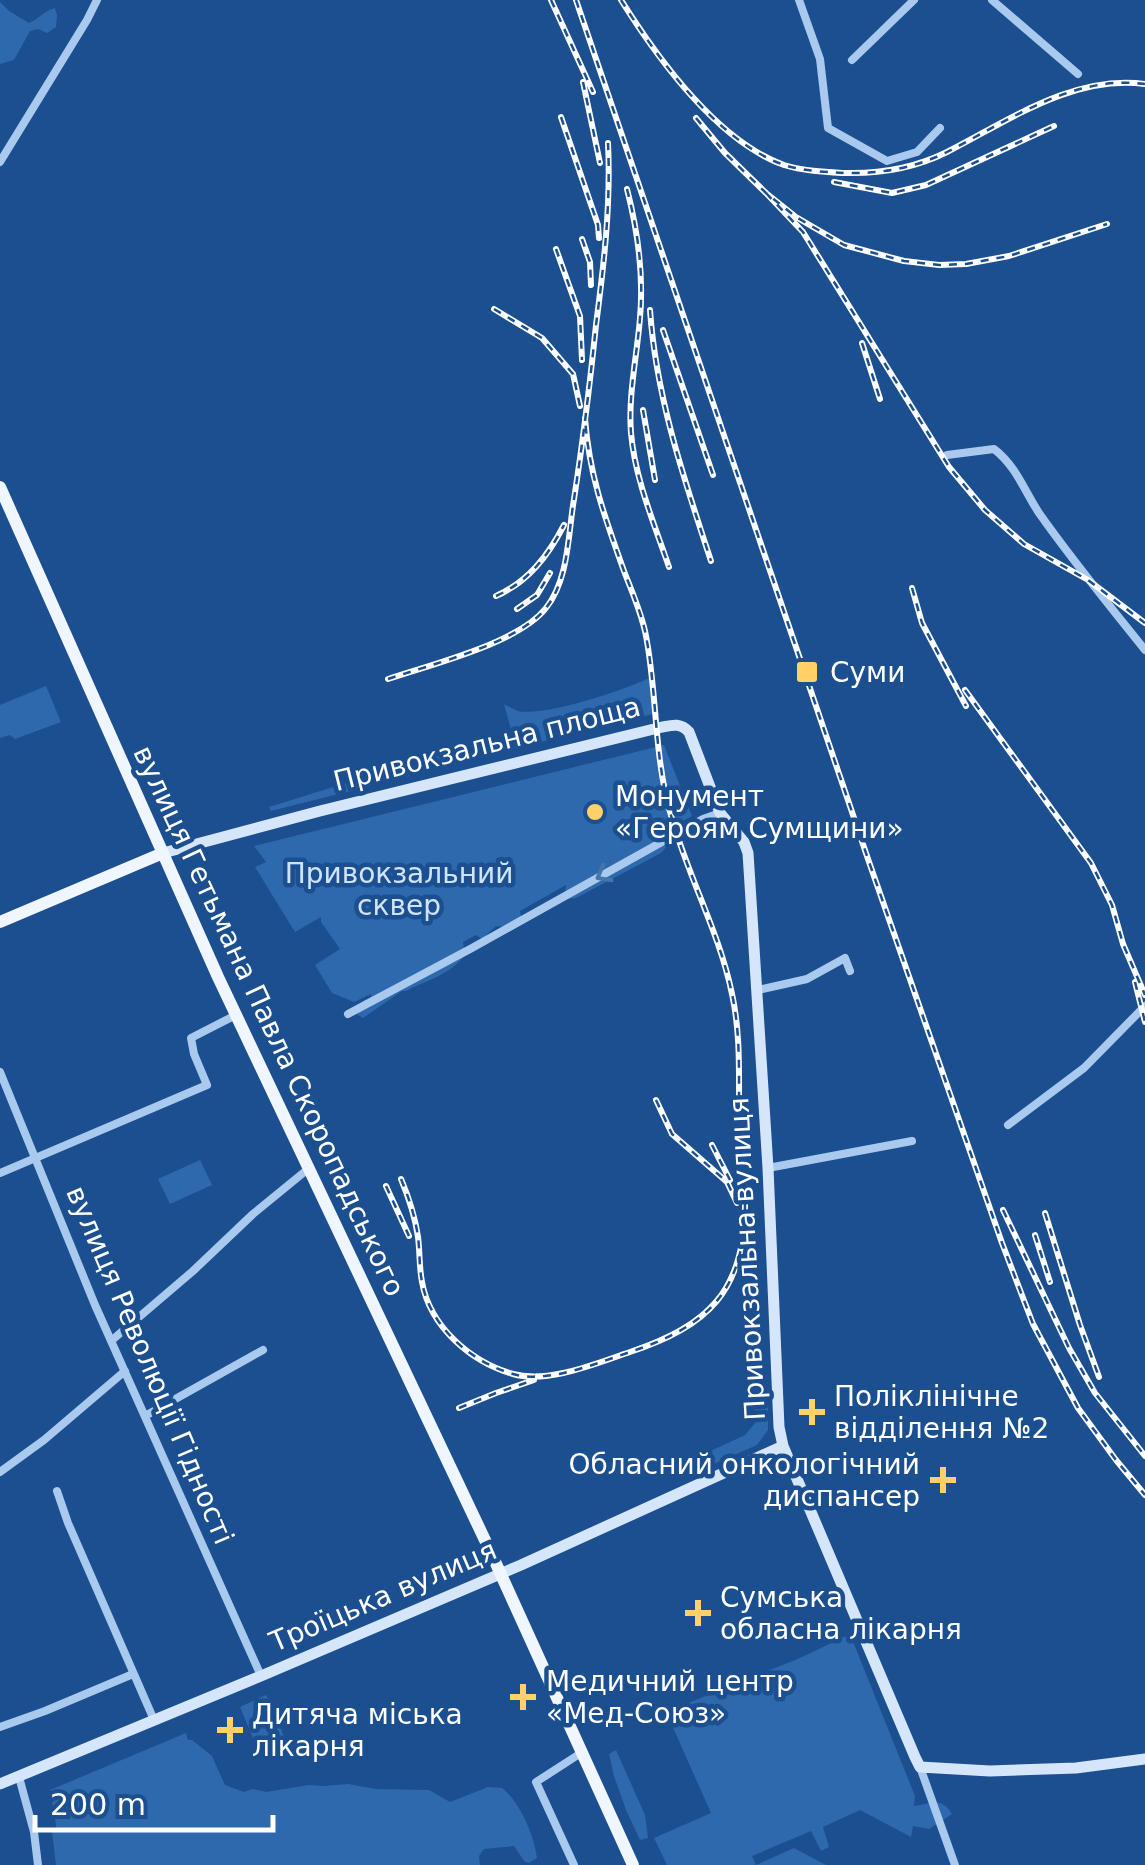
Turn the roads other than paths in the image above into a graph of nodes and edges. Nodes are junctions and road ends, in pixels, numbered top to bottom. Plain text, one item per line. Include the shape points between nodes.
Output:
1 (97, 0) edge
2 (799, 0) edge
3 (914, 0) edge
4 (992, 0) edge
5 (852, 60) dead end
6 (1078, 74) dead end
7 (940, 128) dead end
8 (0, 162) edge
9 (947, 455) dead end
10 (0, 487) edge
11 (1145, 650) edge
12 (720, 813) junction
13 (162, 853) junction
14 (748, 854) joint
15 (0, 922) edge
16 (850, 971) dead end
17 (758, 990) junction
18 (1145, 1006) edge
19 (348, 1014) dead end
20 (236, 1015) junction
21 (0, 1072) edge
22 (1008, 1125) dead end
23 (912, 1142) dead end
24 (36, 1158) junction
25 (768, 1168) junction
26 (308, 1169) junction
27 (0, 1173) edge
28 (112, 1342) junction
29 (263, 1350) dead end
30 (125, 1371) junction
31 (145, 1416) junction
32 (783, 1446) junction
33 (0, 1472) edge
34 (57, 1490) dead end
35 (500, 1573) junction
36 (133, 1674) junction
37 (261, 1676) junction
38 (154, 1720) junction
39 (0, 1728) edge
40 (581, 1753) junction
41 (1145, 1759) edge
42 (920, 1767) junction
43 (19, 1777) junction
44 (0, 1784) edge
45 (38, 1865) edge
46 (574, 1865) edge
47 (633, 1865) edge
48 (955, 1865) edge

1 - 8 street
2 - 7 street via 820,58 828,128 887,161 916,152
3 - 5 street
4 - 6 street
9 - 11 street via 994,449 1010,463 1036,509
10 - 13 main road, вулиця Гетьмана Павла Скоропадського
12 - 13 main road, Привокзальна площа via 689,732 676,724
12 - 14 main road, Привокзальна площа
12 -> 19 street
13 - 15 main road
13 - 20 main road, вулиця Гетьмана Павла Скоропадського
14 - 17 main road, Привокзальна вулиця
16 - 17 street via 845,958 807,979
17 - 25 main road, Привокзальна вулиця
18 - 22 street via 1084,1068
20 - 24 street via 190,1038 207,1086
20 - 26 main road, вулиця Гетьмана Павла Скоропадського
21 - 24 street, вулиця Революції Гідності
23 - 25 street
24 - 27 street
24 - 28 street, вулиця Революції Гідності
25 - 32 main road, Привокзальна вулиця
26 - 28 street
26 - 35 main road, вулиця Гетьмана Павла Скоропадського
28 - 30 street, вулиця Революції Гідності
29 - 31 street
30 - 31 street, вулиця Революції Гідності
30 - 33 street
31 - 37 street, вулиця Революції Гідності
32 - 35 main road, Троїцька вулиця
32 - 42 main road, Привокзальна вулиця
34 - 36 street
35 - 37 main road, Троїцька вулиця
35 - 40 main road, вулиця Гетьмана Павла Скоропадського
36 - 38 street
36 - 39 street
37 - 38 main road, Троїцька вулиця
38 - 43 main road, Троїцька вулиця
40 - 46 street via 536,1782
40 - 47 main road, вулиця Гетьмана Павла Скоропадського
41 - 42 main road via 990,1770
42 - 48 street
43 - 44 main road, Троїцька вулиця
43 - 45 street

